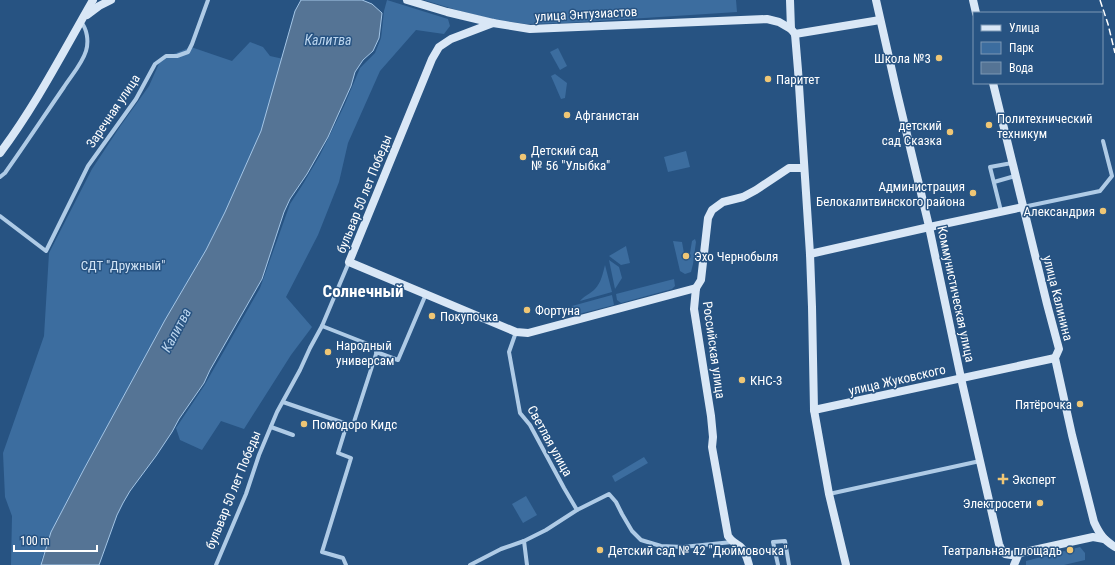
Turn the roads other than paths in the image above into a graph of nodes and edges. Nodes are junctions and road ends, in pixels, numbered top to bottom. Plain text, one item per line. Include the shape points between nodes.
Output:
1 (93, 0) edge
2 (111, 0) edge
3 (208, 0) edge
4 (407, 0) edge
5 (790, 0) edge
6 (876, 0) edge
7 (973, 0) edge
8 (976, 12) edge
9 (880, 20) junction
10 (81, 22) junction
11 (493, 23) junction
12 (793, 32) junction
13 (993, 84) edge
14 (1104, 141) dead end
15 (0, 153) edge
16 (1012, 163) junction
17 (804, 168) junction
18 (1015, 176) junction
19 (0, 177) edge
20 (994, 182) junction
21 (1023, 207) junction
22 (1001, 212) junction
23 (0, 216) edge
24 (929, 227) junction
25 (810, 254) junction
26 (349, 262) junction
27 (696, 288) junction
28 (426, 294) junction
29 (322, 326) junction
30 (516, 332) junction
31 (376, 352) junction
32 (1055, 358) junction
33 (961, 378) junction
34 (283, 402) junction
35 (814, 410) junction
36 (347, 424) junction
37 (271, 427) junction
38 (292, 434) dead end
39 (980, 461) junction
40 (830, 494) junction
41 (577, 510) junction
42 (1104, 539) junction
43 (524, 541) junction
44 (732, 542) junction
45 (1115, 547) edge
46 (1019, 553) junction
47 (216, 565) edge
48 (346, 565) edge
49 (470, 565) edge
50 (527, 565) edge
51 (749, 565) edge
52 (778, 565) edge
53 (789, 565) edge
54 (846, 565) edge
55 (1014, 565) edge

1 - 10 street
2 - 10 street via 89,13
3 - 23 street, Заречная улица via 188,52 166,56 155,64 136,99 88,166 46,251
4 - 11 street, улица Энтузиастов
5 - 12 street
6 - 9 street, Коммунистическая улица
7 - 8 street
9 - 12 street
9 - 24 street, Коммунистическая улица
10 - 15 street via 42,90
10 - 19 street via 87,34 86,50 78,67
11 - 12 street, улица Энтузиастов via 530,29 767,19 779,22
11 - 26 street, бульвар 50 лет Победы via 451,39 439,47 432,58
12 - 17 street
13 - 16 street, улица Калинина
14 - 21 street via 1112,176 1100,191
16 - 18 street, улица Калинина
16 - 20 street via 990,167
17 - 25 street
17 - 27 street, Российская улица via 790,168 743,197 723,202 712,210 708,218 702,280
18 - 20 street
18 - 21 street, улица Калинина
20 - 22 street
21 - 22 street
21 - 32 street, улица Калинина via 1060,349
22 - 24 street
24 - 25 street
24 - 33 street, Коммунистическая улица
25 - 35 street
26 - 28 street
26 - 29 street, бульвар 50 лет Победы
27 - 30 street via 528,333
27 - 44 street, Российская улица via 694,308 711,416 712,447 728,536
28 - 30 street
28 - 31 street via 398,360
29 - 31 street via 378,348
29 - 34 street, бульвар 50 лет Победы
30 - 41 street, Светлая улица via 509,352 520,413 530,425
31 - 36 street via 353,425
32 - 33 street, улица Жуковского
32 - 42 street, улица Калинина via 1094,522
33 - 35 street, улица Жуковского
33 - 39 street, Коммунистическая улица
34 - 36 street
34 - 37 street, бульвар 50 лет Победы
35 - 40 street
36 - 48 street via 338,453 351,458 322,552 343,558
37 - 38 street
37 - 47 street, бульвар 50 лет Победы
39 - 40 street
39 - 46 street, Коммунистическая улица via 999,544 1005,554
40 - 54 street
41 - 43 street
41 - 44 street via 609,494 632,531 641,540 661,546 683,547
42 - 45 street
42 - 46 street via 1093,537
43 - 49 street
43 - 50 street
44 - 51 street, Российская улица via 743,548
46 - 55 street
52 - 53 street via 773,542 785,541

